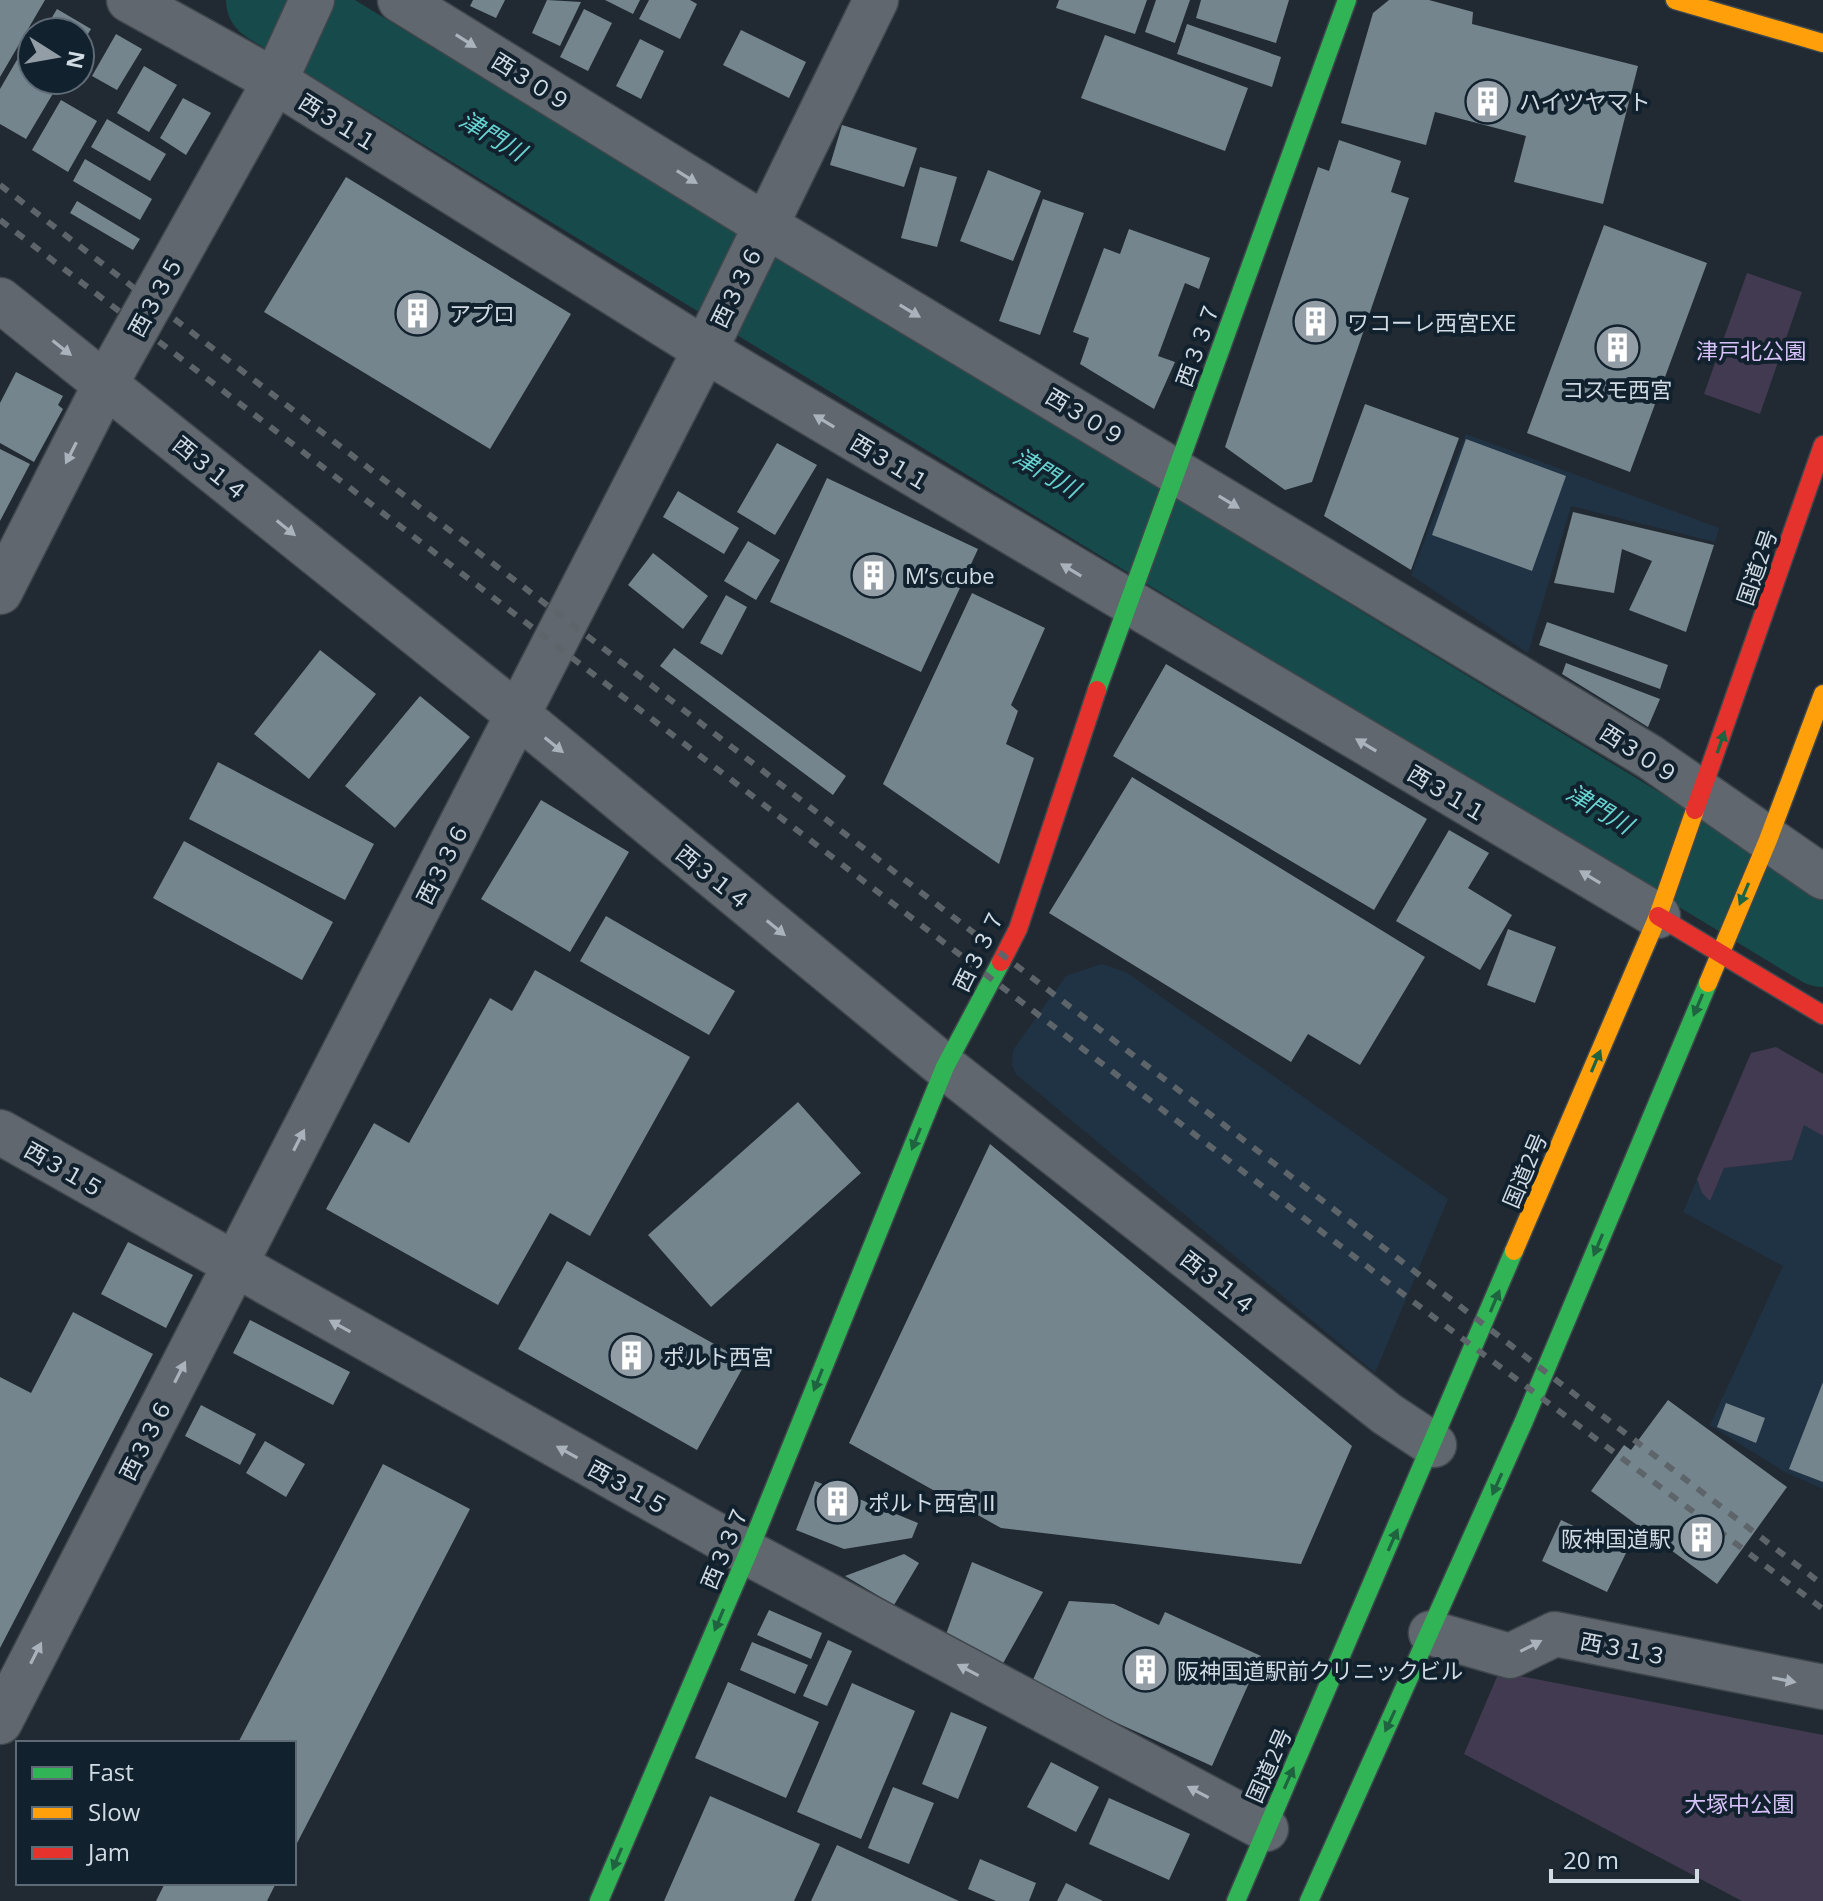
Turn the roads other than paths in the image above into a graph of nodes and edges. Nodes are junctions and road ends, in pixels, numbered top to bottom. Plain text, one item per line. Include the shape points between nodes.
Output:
1 (129, 0) edge
2 (312, 0) edge
3 (400, 0) edge
4 (876, 0) edge
5 (1347, 0) edge
6 (1675, 0) edge
7 (1823, 43) edge
8 (275, 81) junction
9 (765, 225) junction
10 (0, 300) edge
11 (705, 350) junction
12 (106, 383) junction
13 (1823, 445) edge
14 (1170, 486) junction
15 (1132, 589) junction
16 (0, 592) edge
17 (1823, 694) edge
18 (518, 715) junction
19 (1698, 805) junction
20 (1764, 847) junction
21 (1823, 877) edge
22 (1662, 905) junction
23 (1720, 951) junction
24 (1823, 1015) edge
25 (945, 1067) junction
26 (0, 1132) edge
27 (234, 1266) junction
28 (1434, 1445) junction
29 (748, 1553) junction
30 (1431, 1633) junction
31 (1823, 1687) edge
32 (0, 1722) edge
33 (1266, 1829) junction
34 (599, 1901) edge
35 (1236, 1901) edge
36 (1309, 1901) edge

1 - 8 street, 西３１１
2 - 8 street, 西３３５
3 -> 9 street, 西３０９
4 - 9 street, 西３３６
5 - 14 main road, 西３３７
6 - 7 main road
8 - 11 street, 西３１１
8 - 12 street, 西３３５
9 - 11 street, 西３３６
9 -> 14 street, 西３０９
10 -> 12 street, 西３１４
15 -> 11 street, 西３１１
11 - 18 street, 西３３６
12 -> 16 street, 西３３５
12 -> 18 street, 西３１４
19 -> 13 main road, 国道2号
14 - 15 main road, 西３３７
14 -> 19 street, 西３０９ via 1650,757
22 -> 15 street, 西３１１
15 - 25 main road, 西３３７ via 1018,929
17 - 20 main road
18 -> 25 street, 西３１４
27 -> 18 street, 西３３６
19 - 20 street, 西３０９
19 - 22 main road, 国道2号
20 - 21 street, 西３０９
20 -> 23 main road
22 - 23 main road
28 -> 22 main road, 国道2号
23 - 24 main road
23 -> 30 main road
25 - 28 street, 西３１４ via 1387,1414
25 -> 29 main road, 西３３７
26 - 27 street, 西３１５
29 -> 27 street, 西３１５
32 -> 27 street, 西３３６
33 -> 28 main road, 国道2号
33 -> 29 street, 西３１５
29 -> 34 main road, 西３３７
30 -> 31 street, 西３１３ via 1510,1656 1555,1634
30 -> 36 main road
33 - 35 main road, 国道2号

